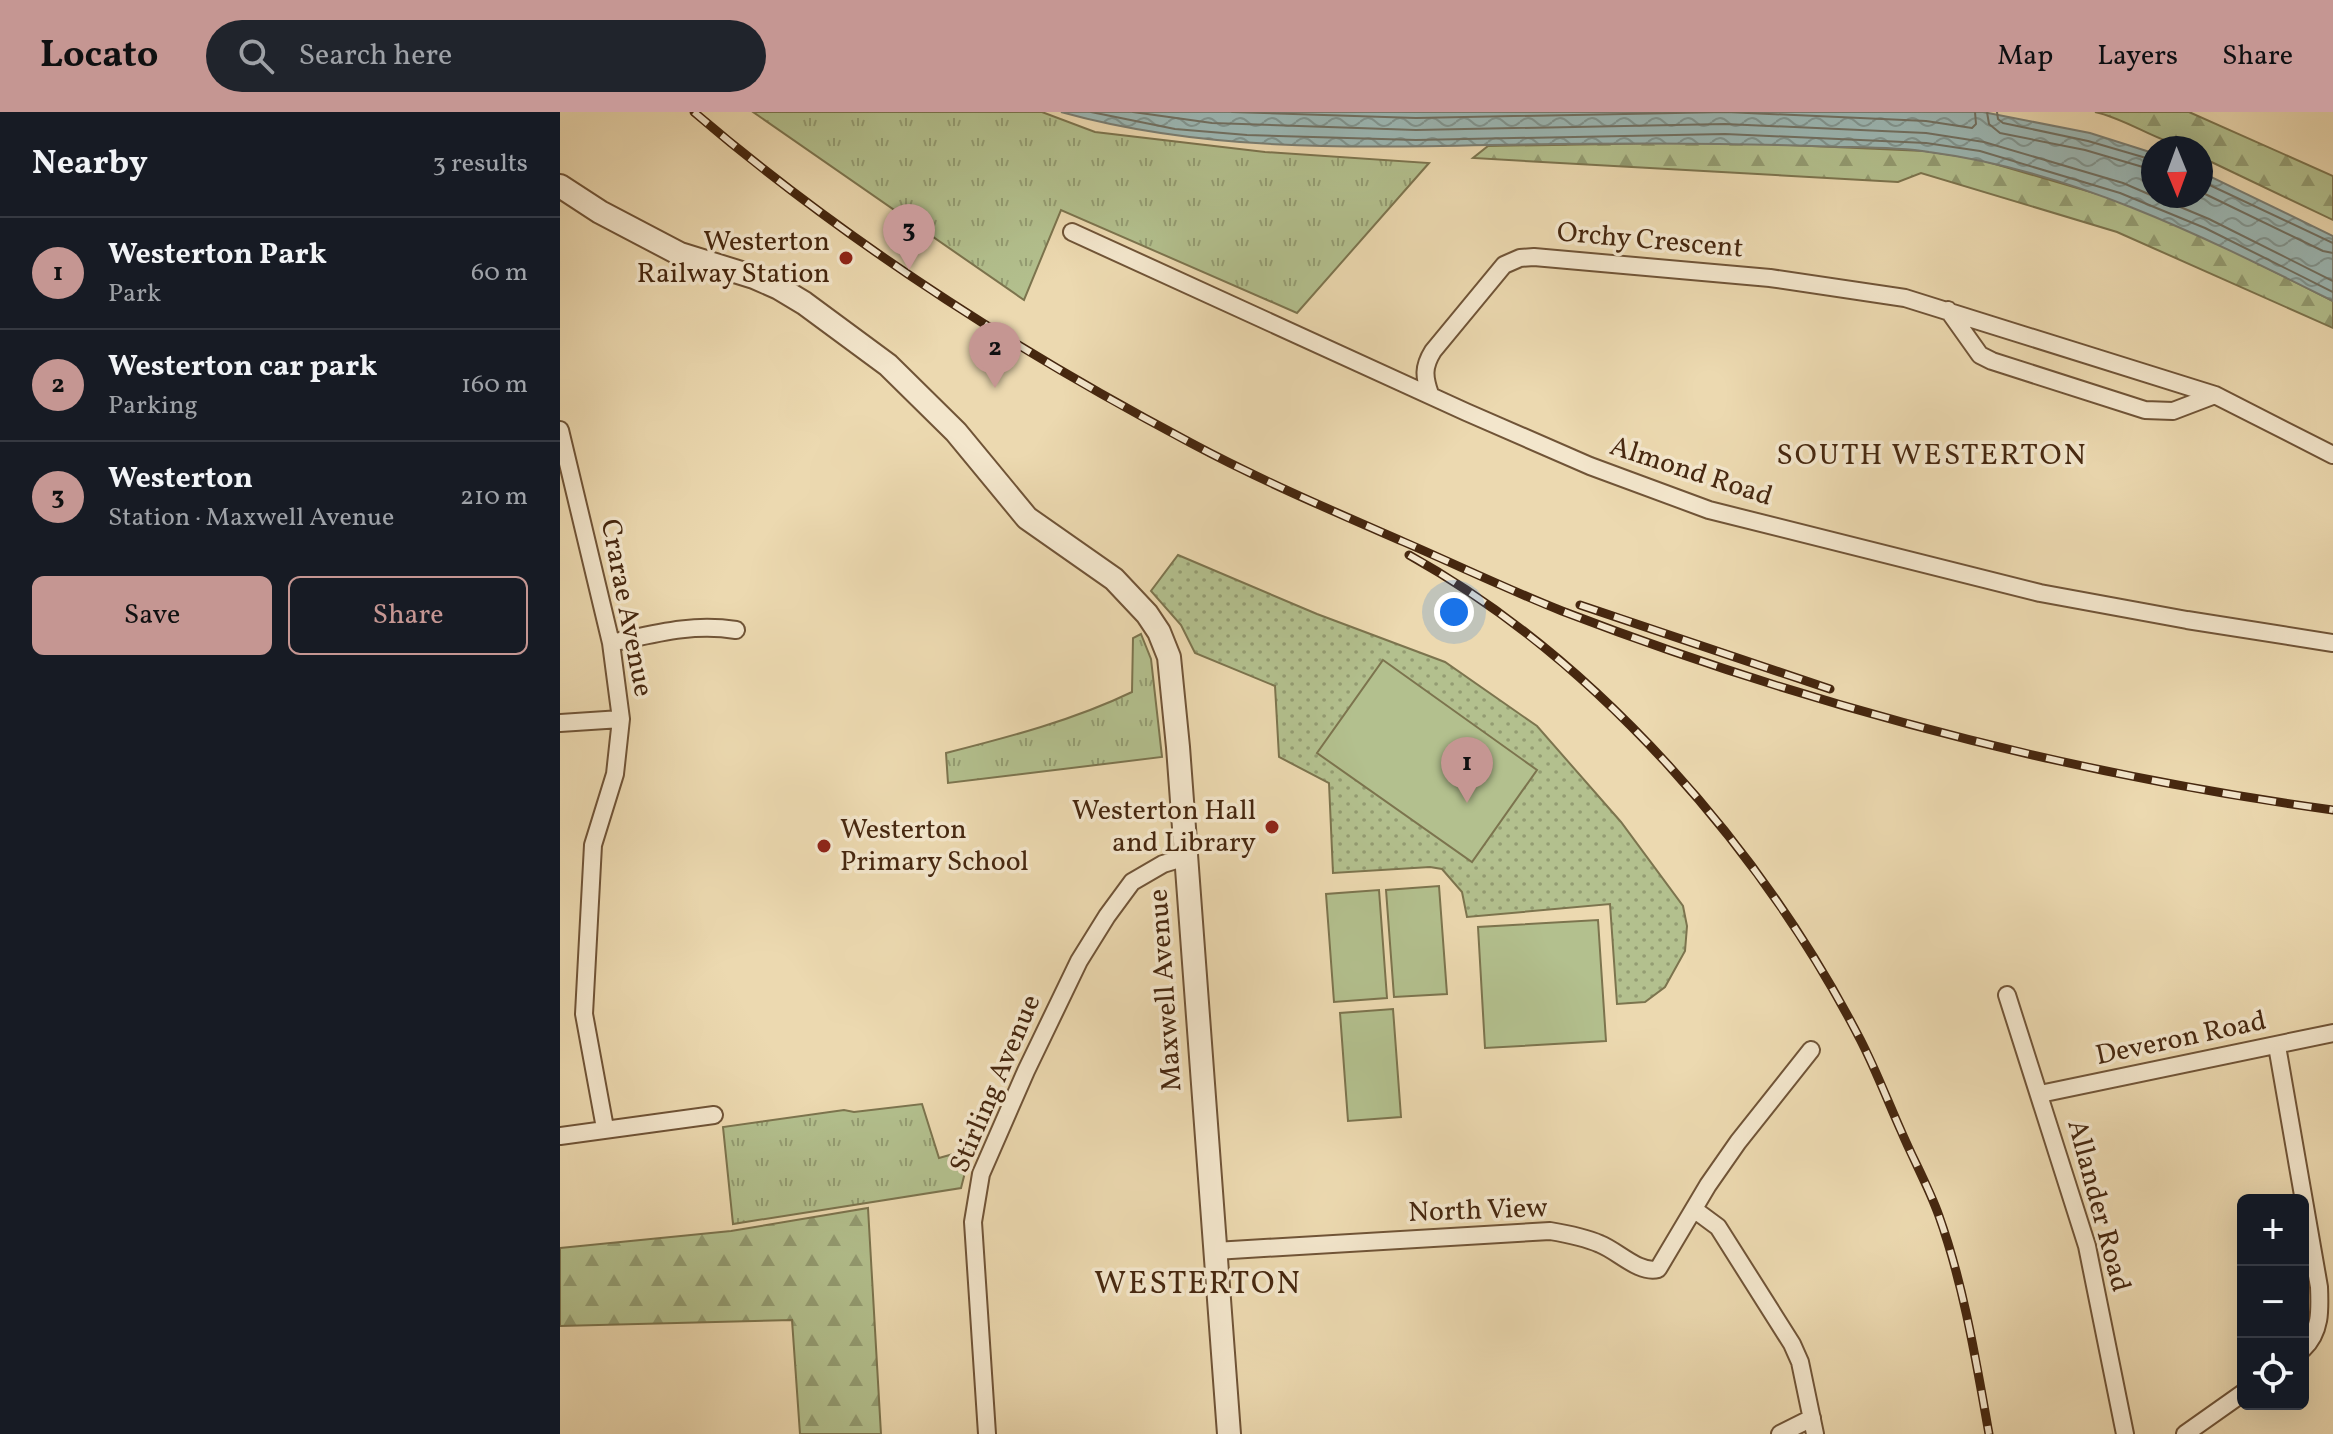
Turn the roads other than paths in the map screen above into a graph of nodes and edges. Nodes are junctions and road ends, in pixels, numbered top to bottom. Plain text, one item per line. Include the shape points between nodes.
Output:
1 (560, 186) edge
2 (1072, 232) dead end
3 (1948, 310) junction
4 (1430, 394) junction
5 (2215, 395) junction
6 (560, 430) edge
7 (2333, 455) edge
8 (736, 630) dead end
9 (611, 643) junction
10 (2333, 643) edge
11 (621, 719) junction
12 (560, 723) edge
13 (1186, 857) junction
14 (2007, 995) dead end
15 (2333, 1033) edge
16 (2277, 1046) junction
17 (1811, 1050) dead end
18 (2040, 1094) junction
19 (714, 1115) dead end
20 (605, 1128) junction
21 (560, 1136) edge
22 (1695, 1210) junction
23 (1215, 1251) junction
24 (2309, 1340) edge
25 (2237, 1397) edge
26 (1814, 1426) edge
27 (987, 1434) edge
28 (1229, 1434) edge
29 (1780, 1434) edge
30 (2125, 1434) edge
31 (2185, 1434) edge

1 - 13 street, Maxwell Avenue via 680,254 779,288 847,333 956,432 1027,518 1133,597 1159,632 1169,657
2 - 4 street, Almond Road
3 - 4 street, Orchy Crescent via 1882,294 1770,278 1520,258 1504,265 1426,362
3 - 5 street, Orchy Crescent
3 - 5 street via 1980,355 2145,410 2173,411
4 - 10 street, Almond Road via 1590,466 1709,510 2040,593
5 - 7 street, Orchy Crescent
6 - 9 street, Crarae Avenue
8 - 9 street via 688,627
9 - 11 street, Crarae Avenue
11 - 12 street
11 - 20 street, Crarae Avenue via 615,774 593,845 584,1014
13 - 23 street, Maxwell Avenue
13 - 27 street, Stirling Avenue via 1132,882 1107,916 1026,1071 981,1174 973,1222
14 - 18 street, Allander Road
15 - 16 street, Deveron Road
16 - 18 street, Deveron Road
16 - 24 street via 2319,1287 2320,1312
17 - 22 street, North View via 1738,1142
18 - 30 street, Allander Road via 2087,1246
19 - 20 street
20 - 21 street
22 - 23 street, North View via 1663,1264 1652,1271 1576,1235 1550,1231
22 - 26 street via 1718,1227 1781,1323 1800,1362
23 - 28 street, Maxwell Avenue
25 - 31 street
26 - 29 street

